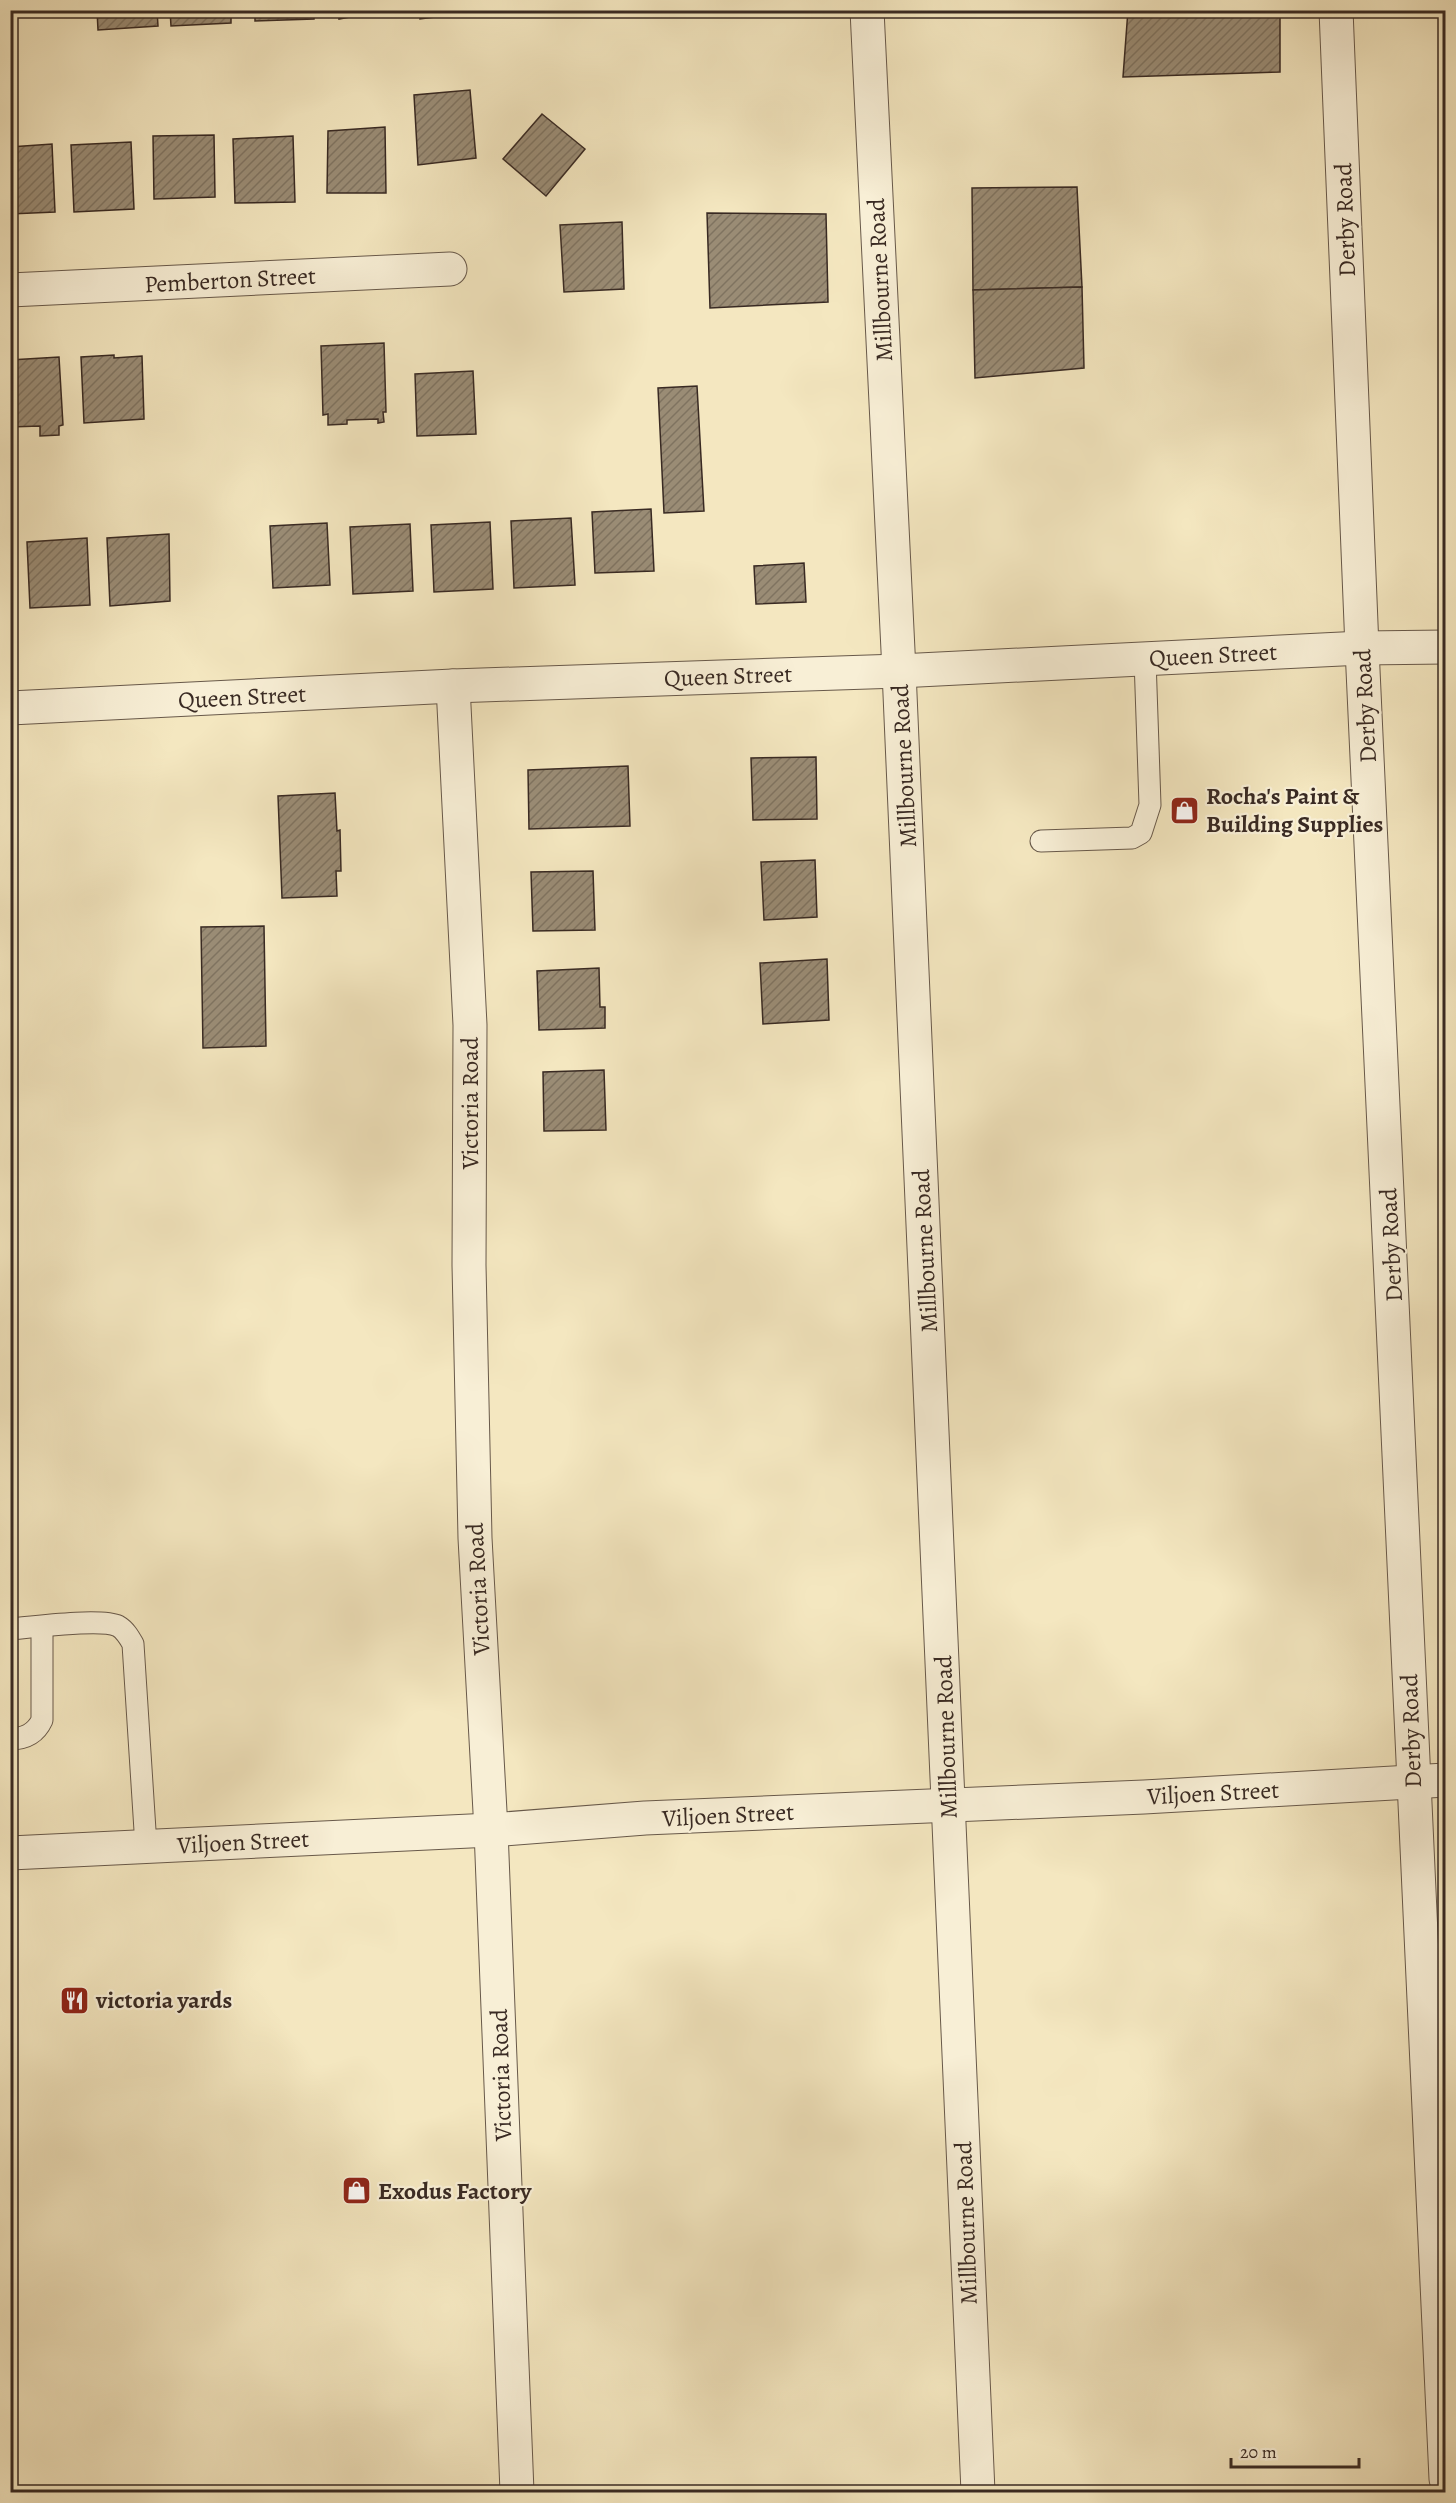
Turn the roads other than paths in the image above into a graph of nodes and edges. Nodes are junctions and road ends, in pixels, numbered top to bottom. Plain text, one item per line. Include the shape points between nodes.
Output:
1 (867, 10) edge
2 (1336, 10) edge
3 (450, 269) dead end
4 (10, 290) edge
5 (1446, 647) edge
6 (1362, 648) junction
7 (1145, 658) junction
8 (899, 671) junction
9 (453, 686) junction
10 (10, 708) edge
11 (1041, 841) dead end
12 (42, 1627) junction
13 (10, 1629) edge
14 (10, 1739) edge
15 (1446, 1780) edge
16 (1412, 1781) junction
17 (949, 1805) junction
18 (491, 1830) junction
19 (146, 1846) junction
20 (10, 1853) edge
21 (1446, 2479) edge
22 (517, 2493) edge
23 (978, 2493) edge

1 - 8 street, Millbourne Road
2 - 6 street, Derby Road
3 - 4 street, Pemberton Street
5 - 6 street, Queen Street
6 - 7 street, Queen Street
6 - 16 street, Derby Road
7 - 8 street, Queen Street
7 - 11 lane via 1150,805 1141,833 1132,838
8 - 9 street, Queen Street
8 - 17 street, Millbourne Road
9 - 10 street, Queen Street
9 - 18 street, Victoria Road via 470,1025 469,1265 475,1538
12 - 13 lane
12 - 14 lane via 42,1720 28,1736
12 - 19 lane via 117,1625 133,1644
15 - 16 street, Viljoen Street
16 - 17 street, Viljoen Street
16 - 21 street, Derby Road
17 - 18 street, Viljoen Street via 645,1818
17 - 23 street, Millbourne Road
18 - 19 street, Viljoen Street
18 - 22 street, Victoria Road
19 - 20 street, Viljoen Street

